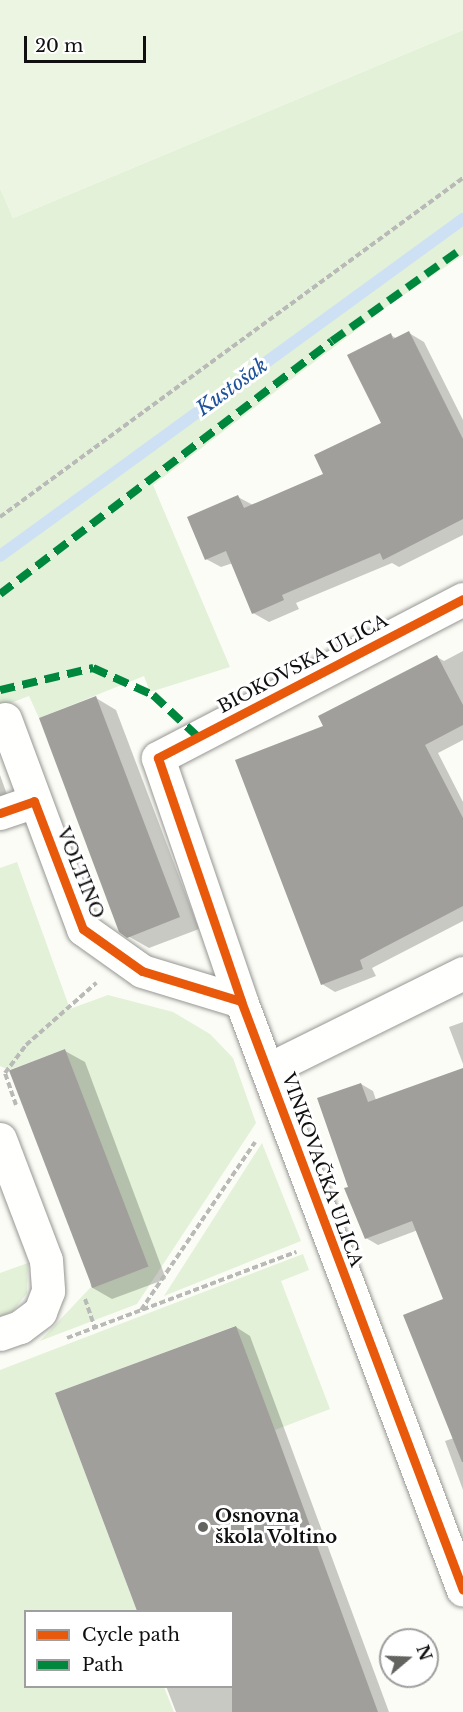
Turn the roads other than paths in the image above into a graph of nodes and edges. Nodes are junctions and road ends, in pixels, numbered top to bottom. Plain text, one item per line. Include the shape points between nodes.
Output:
1 (463, 599) edge
2 (4, 719) dead end
3 (159, 758) joint
4 (34, 801) junction
5 (0, 813) edge
6 (463, 973) edge
7 (241, 1001) junction
8 (267, 1070) junction
9 (0, 1139) edge
10 (0, 1334) edge
11 (463, 1590) edge

1 - 3 street, BIOKOVSKA ULICA
2 - 4 street, VOLTINO
3 - 7 street, VINKOVAČKA ULICA
4 - 5 street
4 - 7 street, VOLTINO via 83,930 142,971
6 - 8 street
7 - 8 street, VINKOVAČKA ULICA
8 - 11 street, VINKOVAČKA ULICA
9 - 10 street via 46,1260 48,1291 40,1312 20,1327

